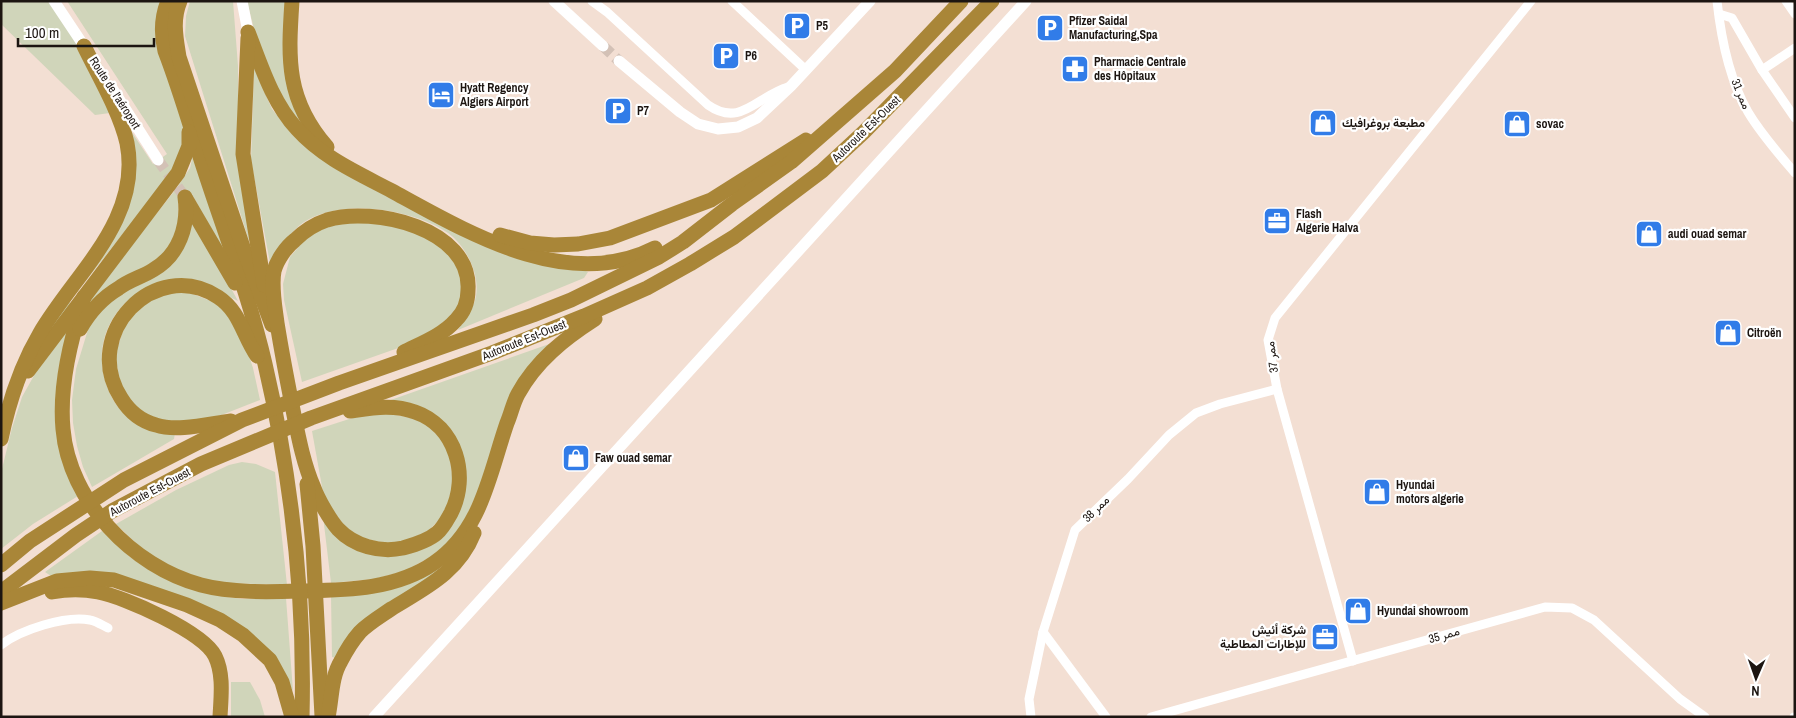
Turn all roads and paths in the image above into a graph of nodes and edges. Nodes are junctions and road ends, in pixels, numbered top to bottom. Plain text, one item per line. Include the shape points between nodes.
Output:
1 (54, 1) edge
2 (168, 1) edge
3 (180, 1) edge
4 (242, 1) edge
5 (292, 1) edge
6 (554, 1) edge
7 (592, 1) edge
8 (602, 1) edge
9 (732, 1) edge
10 (870, 1) edge
11 (961, 1) edge
12 (992, 1) edge
13 (1026, 1) edge
14 (1531, 1) edge
15 (1717, 1) edge
16 (1786, 1) edge
17 (607, 12) junction
18 (1719, 14) junction
19 (1795, 14) edge
20 (248, 32) junction
21 (84, 46) junction
22 (603, 46) tunnel mouth
23 (1795, 48) edge
24 (174, 59) junction
25 (619, 61) tunnel mouth
26 (806, 70) junction
27 (1762, 70) junction
28 (791, 86) junction
29 (845, 115) junction
30 (1795, 118) edge
31 (189, 123) junction
32 (158, 160) tunnel mouth
33 (355, 171) junction
34 (1795, 173) edge
35 (411, 202) junction
36 (732, 204) junction
37 (647, 288) junction
38 (84, 297) junction
39 (252, 312) junction
40 (270, 319) junction
41 (70, 352) junction
42 (282, 357) junction
43 (265, 364) junction
44 (339, 383) junction
45 (1276, 389) junction
46 (11, 396) junction
47 (311, 418) junction
48 (242, 420) junction
49 (1, 439) edge
50 (303, 456) junction
51 (487, 488) junction
52 (1, 565) edge
53 (1, 592) edge
54 (19, 596) junction
55 (1, 603) edge
56 (108, 628) dead end
57 (1043, 632) junction
58 (1, 645) edge
59 (1353, 661) junction
60 (220, 717) edge
61 (292, 717) edge
62 (302, 717) edge
63 (322, 717) edge
64 (328, 717) edge
65 (374, 717) edge
66 (1031, 717) edge
67 (1106, 717) edge
68 (1151, 717) edge
69 (1705, 717) edge

1 - 21 main road, Route de l'aéroport
2 - 24 highway via 163,16 163,42
3 - 24 highway via 175,14
4 - 20 main road
5 - 33 highway via 289,56 298,101 321,140
6 - 22 main road
7 - 17 street
8 - 17 street
9 - 26 street
10 - 26 main road
11 - 29 highway, Autoroute Est-Ouest via 895,71
12 - 37 highway, Autoroute Est-Ouest via 822,171 734,237
13 - 65 main road
14 - 45 street, ممر 37 via 1276,318 1268,340
15 - 18 street, ممر 31
16 - 19 street
17 - 28 street via 718,111 740,113 767,95
18 - 27 street via 1732,18
18 - 34 street, ممر 31 via 1735,83 1747,111
20 - 33 highway via 285,113 309,141
20 - 40 highway via 243,154
21 - 32 main road, Route de l'aéroport
21 - 46 highway via 123,129 128,156 126,189 112,228 48,318 23,364
23 - 27 street
24 - 31 highway
24 - 40 highway
25 - 28 main road via 689,119 713,128 728,129 748,123
26 - 28 main road
27 - 30 street
29 - 35 highway via 712,200 602,240 566,245 530,243
29 - 36 highway, Autoroute Est-Ouest via 791,162
31 - 38 highway via 189,146 178,173
31 - 39 highway
33 - 35 highway
35 - 36 highway via 505,247 545,259 580,264 637,256
36 - 44 highway, Autoroute Est-Ouest via 675,247 571,300
37 - 47 highway, Autoroute Est-Ouest via 492,354
37 - 51 highway via 567,337 548,354 518,394
38 - 41 highway
38 - 46 highway
39 - 41 highway via 186,197 185,226 173,251 152,270 126,283 102,301 82,324
39 - 43 highway
40 - 42 highway
41 - 51 highway via 62,421 65,445 72,470 94,510 130,548 164,571 202,585 278,592 342,590 410,577 435,563 460,541
42 - 44 highway via 274,270 286,250 304,232 339,218 384,218 419,228 448,245 461,261 468,280 466,305 457,320 422,343
42 - 50 highway
43 - 48 highway via 229,306 213,294 193,287 168,288 143,297 124,315 114,332 109,353 111,374 119,394 138,417 155,425 173,428
43 - 62 highway via 284,458 296,547 301,616
44 - 48 highway, Autoroute Est-Ouest
45 - 57 street, ممر 38 via 1196,413 1168,435 1075,530
45 - 59 street, ممر 37
46 - 49 highway
47 - 50 highway via 381,406 399,407 425,416 453,444 458,460 458,493 450,516 437,534 399,549 370,548 336,528 314,490
47 - 53 highway, Autoroute Est-Ouest via 201,464 112,511
48 - 52 highway, Autoroute Est-Ouest via 124,480 30,541
50 - 63 highway via 310,502
51 - 64 highway via 470,543 457,563 437,581 360,632 340,662
54 - 55 highway
54 - 60 highway via 71,589 100,592 142,607 178,626 215,654 220,668
54 - 61 highway via 57,581 90,578 114,580 195,608 243,634 270,660 282,682
56 - 58 street via 90,620 68,620 37,628
57 - 66 street, ممر 38 via 1028,699
57 - 67 street
59 - 68 street, ممر 35
59 - 69 street, ممر 35 via 1545,607 1572,608 1594,620 1680,699

